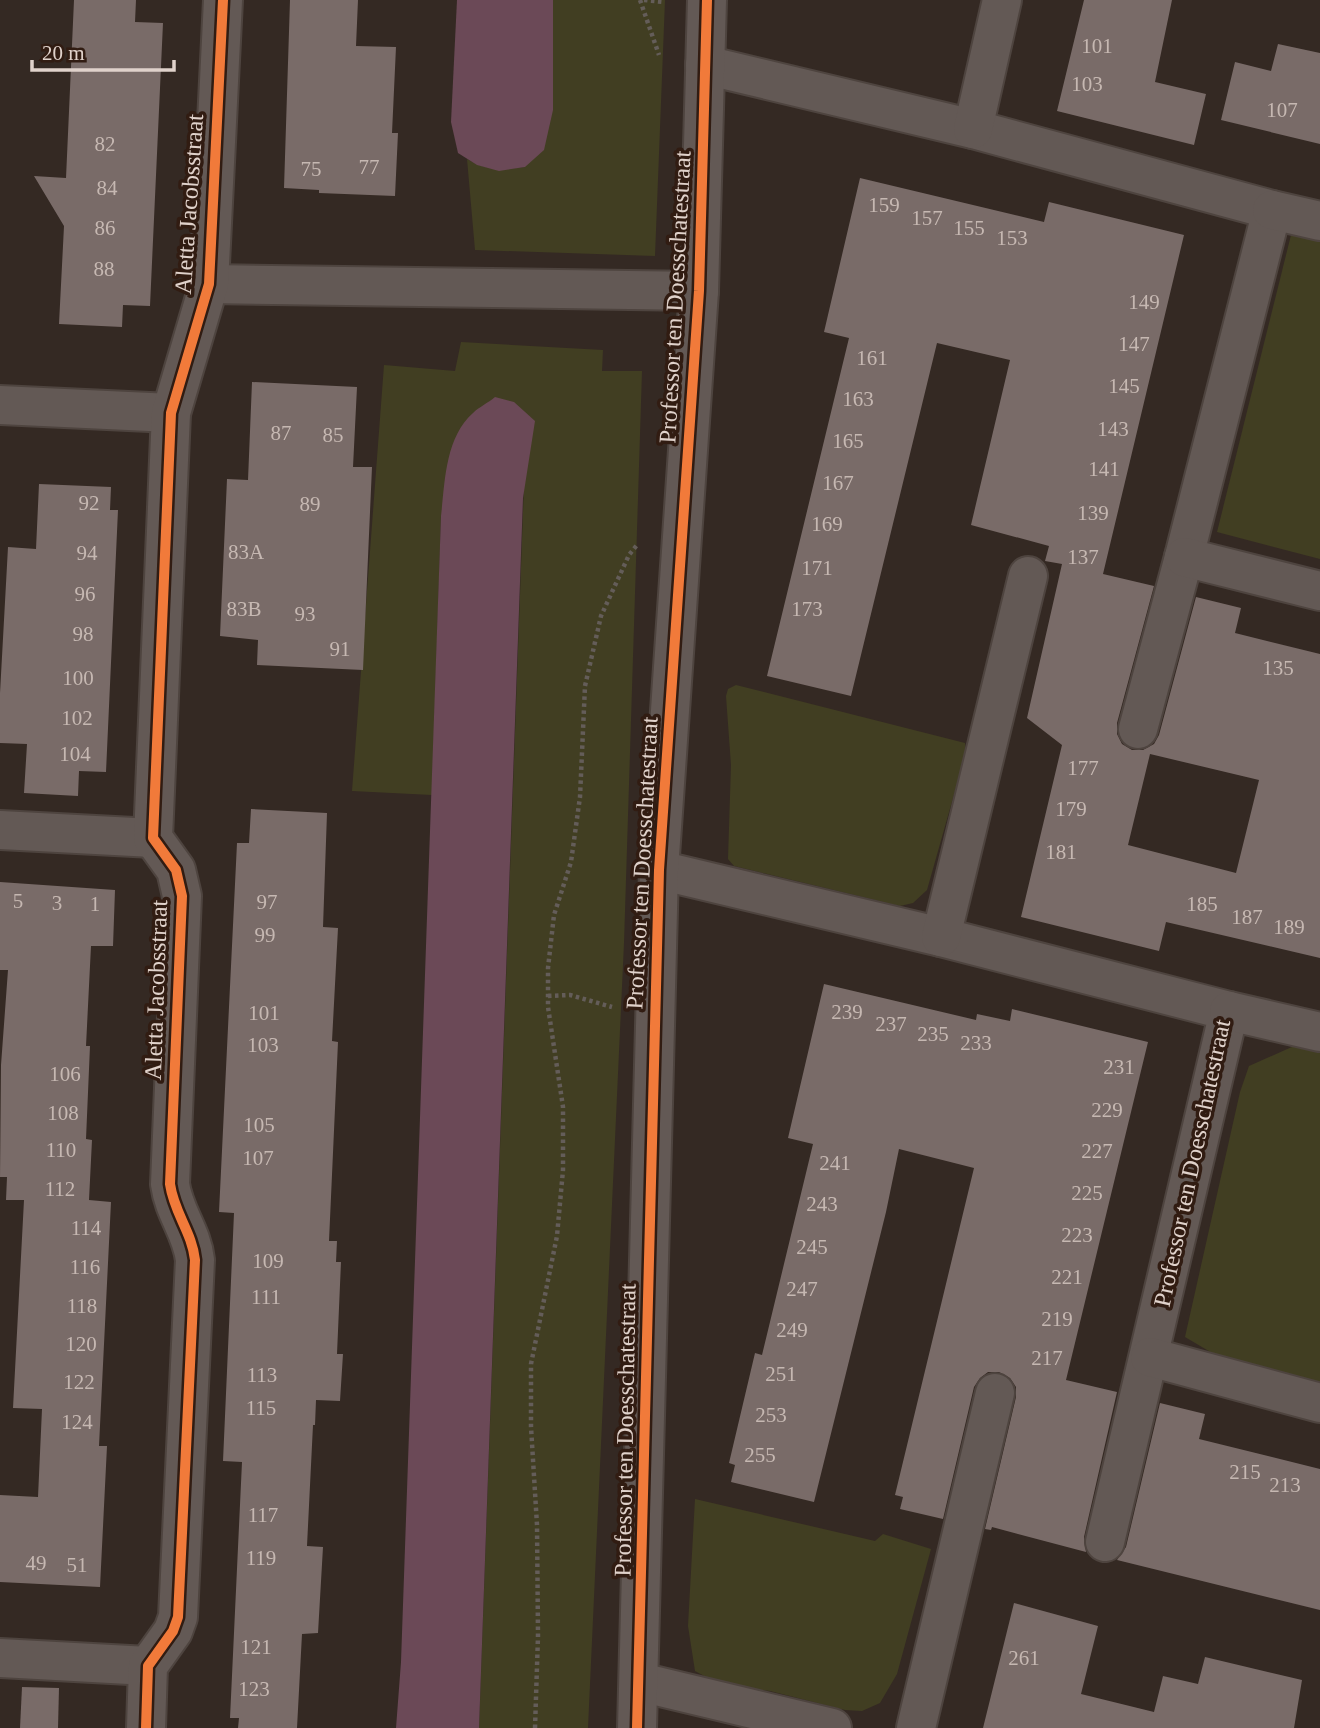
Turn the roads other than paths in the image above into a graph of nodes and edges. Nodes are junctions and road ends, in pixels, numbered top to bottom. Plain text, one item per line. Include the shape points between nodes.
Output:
1 (223, 0) edge
2 (707, 0) edge
3 (1002, 0) edge
4 (705, 65) junction
5 (973, 129) junction
6 (1272, 210) junction
7 (1320, 221) edge
8 (209, 284) junction
9 (699, 291) junction
10 (0, 405) edge
11 (171, 413) junction
12 (1184, 557) junction
13 (1028, 576) dead end
14 (1320, 591) edge
15 (1138, 729) dead end
16 (0, 830) edge
17 (153, 838) junction
18 (659, 870) junction
19 (941, 937) junction
20 (1229, 1011) junction
21 (1320, 1032) edge
22 (1150, 1357) junction
23 (995, 1393) dead end
24 (1320, 1403) edge
25 (1105, 1542) dead end
26 (0, 1658) edge
27 (148, 1666) junction
28 (640, 1682) junction
29 (146, 1728) edge
30 (637, 1728) edge
31 (832, 1728) edge
32 (916, 1728) edge

1 - 8 street, Aletta Jacobsstraat
2 - 4 street, Professor ten Doesschatestraat
3 - 5 street
4 - 5 street
4 - 9 street, Professor ten Doesschatestraat
5 - 6 street
6 - 7 street
6 - 12 street
8 - 9 street, Aletta Jacobsstraat
8 - 11 street, Aletta Jacobsstraat
9 - 18 street, Professor ten Doesschatestraat
10 - 11 street
11 - 17 street, Aletta Jacobsstraat
12 - 14 street
12 - 15 street
13 - 19 street
16 - 17 street
17 - 27 street, Aletta Jacobsstraat via 176,870 182,896 170,1184 173,1204 193,1242 195,1260 178,1617
18 - 19 street, Professor ten Doesschatestraat
18 - 28 street, Professor ten Doesschatestraat
19 - 20 street, Professor ten Doesschatestraat
20 - 21 street
20 - 22 street, Professor ten Doesschatestraat
22 - 24 street
22 - 25 street, Professor ten Doesschatestraat
23 - 32 street
26 - 27 street
27 - 29 street
28 - 30 street, Professor ten Doesschatestraat
28 - 31 street

